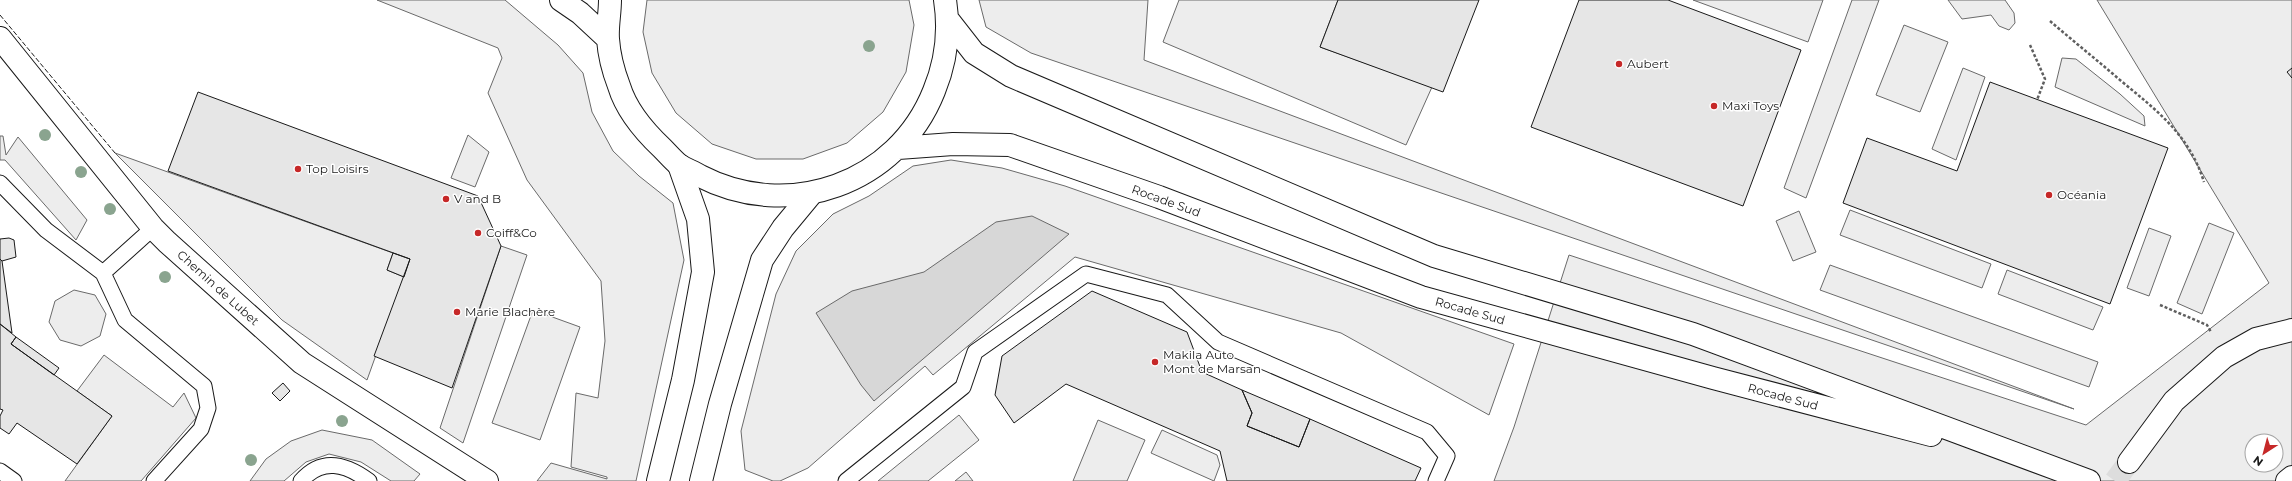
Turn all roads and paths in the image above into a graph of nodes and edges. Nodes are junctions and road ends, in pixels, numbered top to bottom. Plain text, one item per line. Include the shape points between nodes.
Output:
1 (561, 0) edge
2 (610, 0) edge
3 (945, 0) edge
4 (948, 21) junction
5 (2050, 21) dead end
6 (0, 38) edge
7 (608, 39) junction
8 (2030, 45) dead end
9 (2037, 100) dead end
10 (898, 148) junction
11 (679, 165) junction
12 (2204, 182) dead end
13 (0, 183) edge
14 (812, 193) junction
15 (153, 228) junction
16 (103, 273) junction
17 (2160, 305) dead end
18 (2207, 324) dead end
19 (2292, 330) edge
20 (2129, 462) tunnel mouth
21 (2052, 467) junction
22 (0, 471) edge
23 (2292, 477) edge
24 (484, 480) edge
25 (14, 481) edge
26 (154, 481) edge
27 (301, 481) edge
28 (369, 481) edge
29 (658, 481) edge
30 (701, 481) edge
31 (846, 481) edge
32 (1436, 481) edge
33 (2089, 481) edge
34 (2287, 481) edge

1 - 7 main road via 580,13
2 - 7 main road
3 - 4 main road
4 - 10 main road via 944,68 926,111
4 - 21 main road, Rocade Sud via 974,53 1011,76 1434,256 1693,334
5 - 12 path via 2169,121 2186,142 2199,166
6 - 15 main road, Chemin de Lubet
7 - 11 main road via 619,87 644,131
8 - 9 path via 2044,79
10 - 14 main road via 866,172 843,184
10 - 21 main road, Rocade Sud via 953,144 1010,146 1159,197 1421,298
11 - 14 main road via 720,186 765,196
11 - 29 main road via 698,219 703,272 683,380
13 - 16 lane via 46,230
14 - 30 main road via 783,228 762,260 720,404
15 - 16 lane
15 - 24 main road, Chemin de Lubet via 302,363
16 - 26 lane via 125,320 204,386 208,408 200,429
17 - 18 path
19 - 20 main road via 2256,339 2224,357 2174,401
21 - 33 main road, Rocade Sud
22 - 25 lane
23 - 34 main road
27 - 28 lane via 310,471 330,465 352,469
31 - 32 lane via 963,387 975,352 1086,274 1167,295 1218,342 1427,432 1447,456

